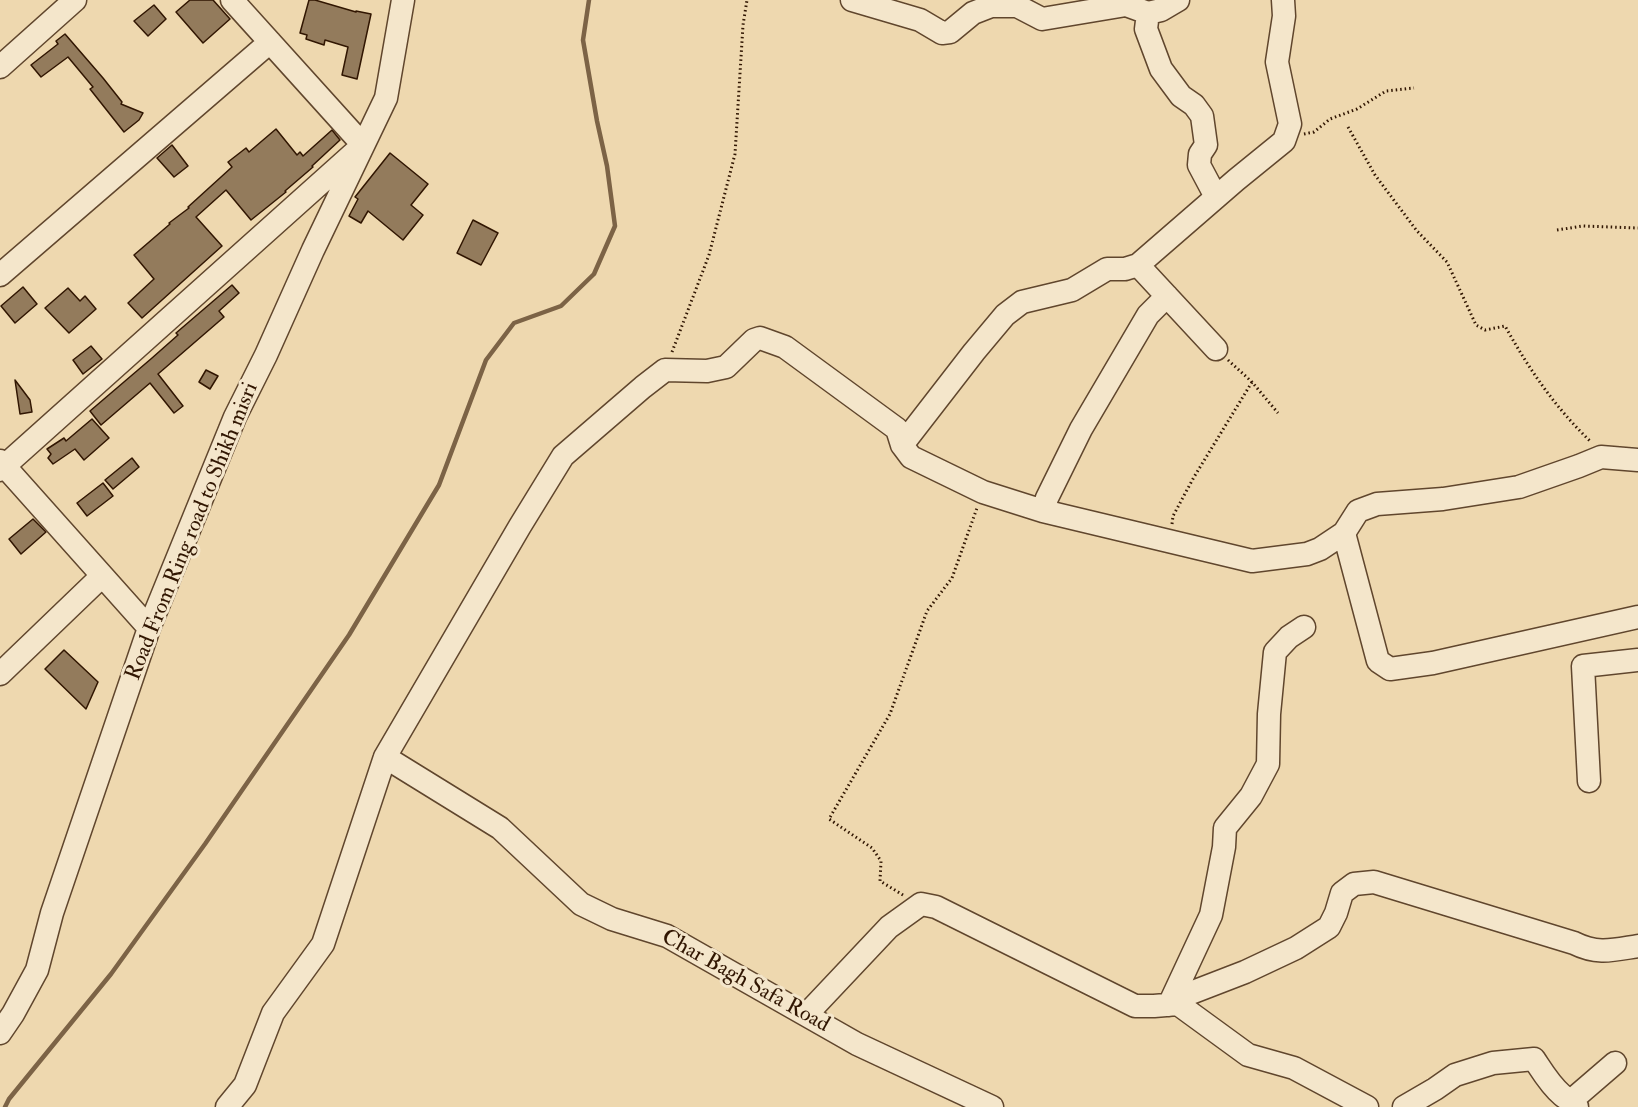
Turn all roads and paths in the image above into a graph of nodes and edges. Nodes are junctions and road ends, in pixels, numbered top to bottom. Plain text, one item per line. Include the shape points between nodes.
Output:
1 (75, 0) edge
2 (232, 0) edge
3 (403, 0) edge
4 (747, 0) edge
5 (852, 0) edge
6 (1178, 0) edge
7 (1283, 0) edge
8 (1148, 13) junction
9 (270, 42) junction
10 (0, 67) edge
11 (1414, 88) dead end
12 (1290, 124) junction
13 (1348, 127) dead end
14 (363, 145) junction
15 (1216, 197) junction
16 (1638, 228) edge
17 (1557, 230) dead end
18 (1138, 265) junction
19 (0, 275) edge
20 (1167, 296) junction
21 (1216, 349) joint
22 (665, 370) junction
23 (1252, 382) junction
24 (1278, 413) dead end
25 (902, 445) junction
26 (1601, 458) junction
27 (1638, 460) edge
28 (2, 466) edge
29 (983, 492) junction
30 (1043, 511) junction
31 (1344, 533) junction
32 (1168, 541) junction
33 (102, 576) junction
34 (1638, 617) edge
35 (1304, 627) dead end
36 (149, 628) junction
37 (1638, 660) edge
38 (0, 674) edge
39 (385, 757) junction
40 (1588, 782) dead end
41 (921, 904) junction
42 (1638, 945) edge
43 (1174, 1005) junction
44 (7, 1007) edge
45 (806, 1015) junction
46 (0, 1033) edge
47 (1615, 1064) dead end
48 (1574, 1103) edge
49 (227, 1107) edge
50 (992, 1107) edge
51 (1367, 1107) edge
52 (1404, 1107) edge

1 - 10 street
2 - 9 street
3 - 14 street, Road From Ring road to Shikh misri via 386,98
4 - 22 path via 735,154 709,255
5 - 8 street via 920,20 942,33 991,6 1017,6 1042,19 1126,5
6 - 8 street
7 - 12 street via 1277,62
8 - 15 street via 1146,29 1161,69 1202,116 1206,145 1199,165
9 - 14 street
9 - 19 street
11 - 12 path via 1386,91 1305,135
12 - 15 street via 1284,141
13 - 26 path via 1375,175 1446,262 1476,325 1485,330 1505,326 1527,365 1568,420 1603,452
14 - 28 street
14 - 36 street, Road From Ring road to Shikh misri via 235,417
15 - 18 street
16 - 17 path via 1583,226
18 - 20 street
18 - 25 street via 1107,268 1072,290 1022,302 1005,315
20 - 21 street
20 - 30 street via 1148,315 1080,429
21 - 23 path
22 - 25 street via 707,371 726,367 760,338 785,347 897,429
22 - 39 street via 563,456
23 - 24 path
23 - 32 path via 1173,516
25 - 29 street via 911,457
26 - 27 street
26 - 31 street via 1519,487 1377,504 1358,511
28 - 33 street
29 - 30 street
29 - 41 path via 952,578 927,611 890,714 830,819 872,848 880,861 880,881
30 - 32 street
31 - 32 street via 1307,554 1252,561
31 - 34 street via 1378,662 1390,669 1434,663
33 - 36 street
33 - 38 street
35 - 43 street via 1275,652 1268,764 1251,796 1224,828 1211,915
36 - 44 street, Road From Ring road to Shikh misri via 52,913 37,970
37 - 40 street via 1583,666
39 - 45 street, Char Bagh Safa Road via 500,828 581,904 612,919 668,936
39 - 49 street via 323,944 273,1013 245,1085
41 - 43 street via 936,907 1136,1006
41 - 45 street via 888,927
42 - 43 street via 1603,951 1584,948 1374,882 1354,884 1342,893 1329,927 1245,972 1188,993
43 - 51 street via 1248,1055 1294,1068
44 - 46 street, Road From Ring road to Shikh misri
45 - 50 street, Char Bagh Safa Road via 856,1044
47 - 48 street
48 - 52 street via 1563,1096 1534,1059 1493,1063 1455,1074

